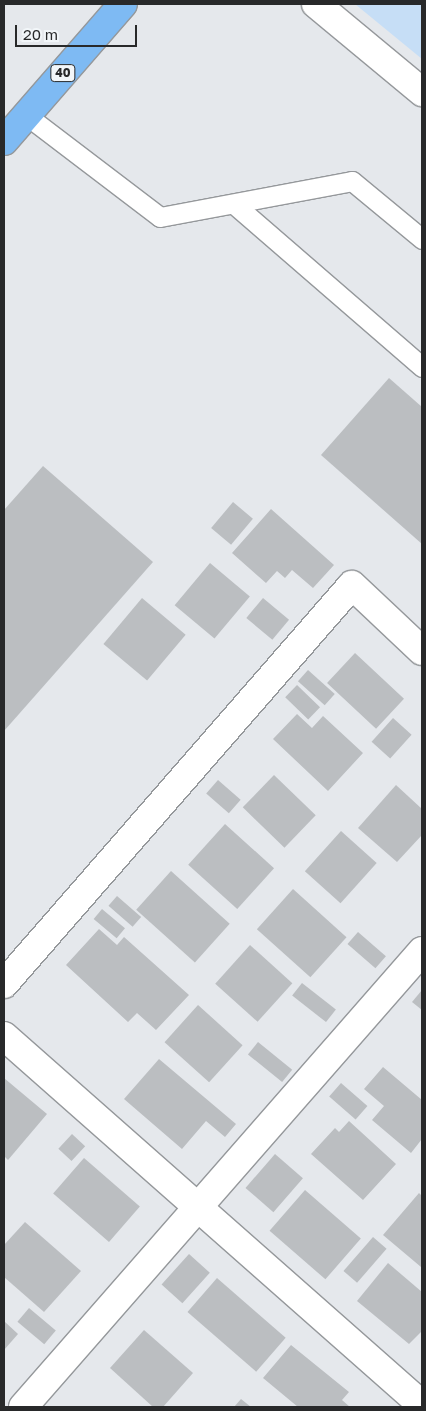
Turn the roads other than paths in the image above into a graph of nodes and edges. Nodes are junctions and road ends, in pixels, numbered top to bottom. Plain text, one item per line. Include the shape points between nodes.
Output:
1 (123, 4) edge
2 (316, 4) edge
3 (422, 92) edge
4 (26, 115) junction
5 (4, 141) edge
6 (234, 204) junction
7 (422, 239) edge
8 (422, 367) edge
9 (422, 651) edge
10 (422, 952) edge
11 (4, 984) edge
12 (4, 1036) edge
13 (198, 1205) junction
14 (419, 1403) edge
15 (23, 1407) edge

1 - 4 highway, 40
2 - 3 street
4 - 5 highway, 40
4 - 6 lane via 160,217
6 - 7 lane via 352,181
6 - 8 lane
9 - 11 street via 352,585
10 - 13 street
12 - 13 street
13 - 14 street
13 - 15 street

